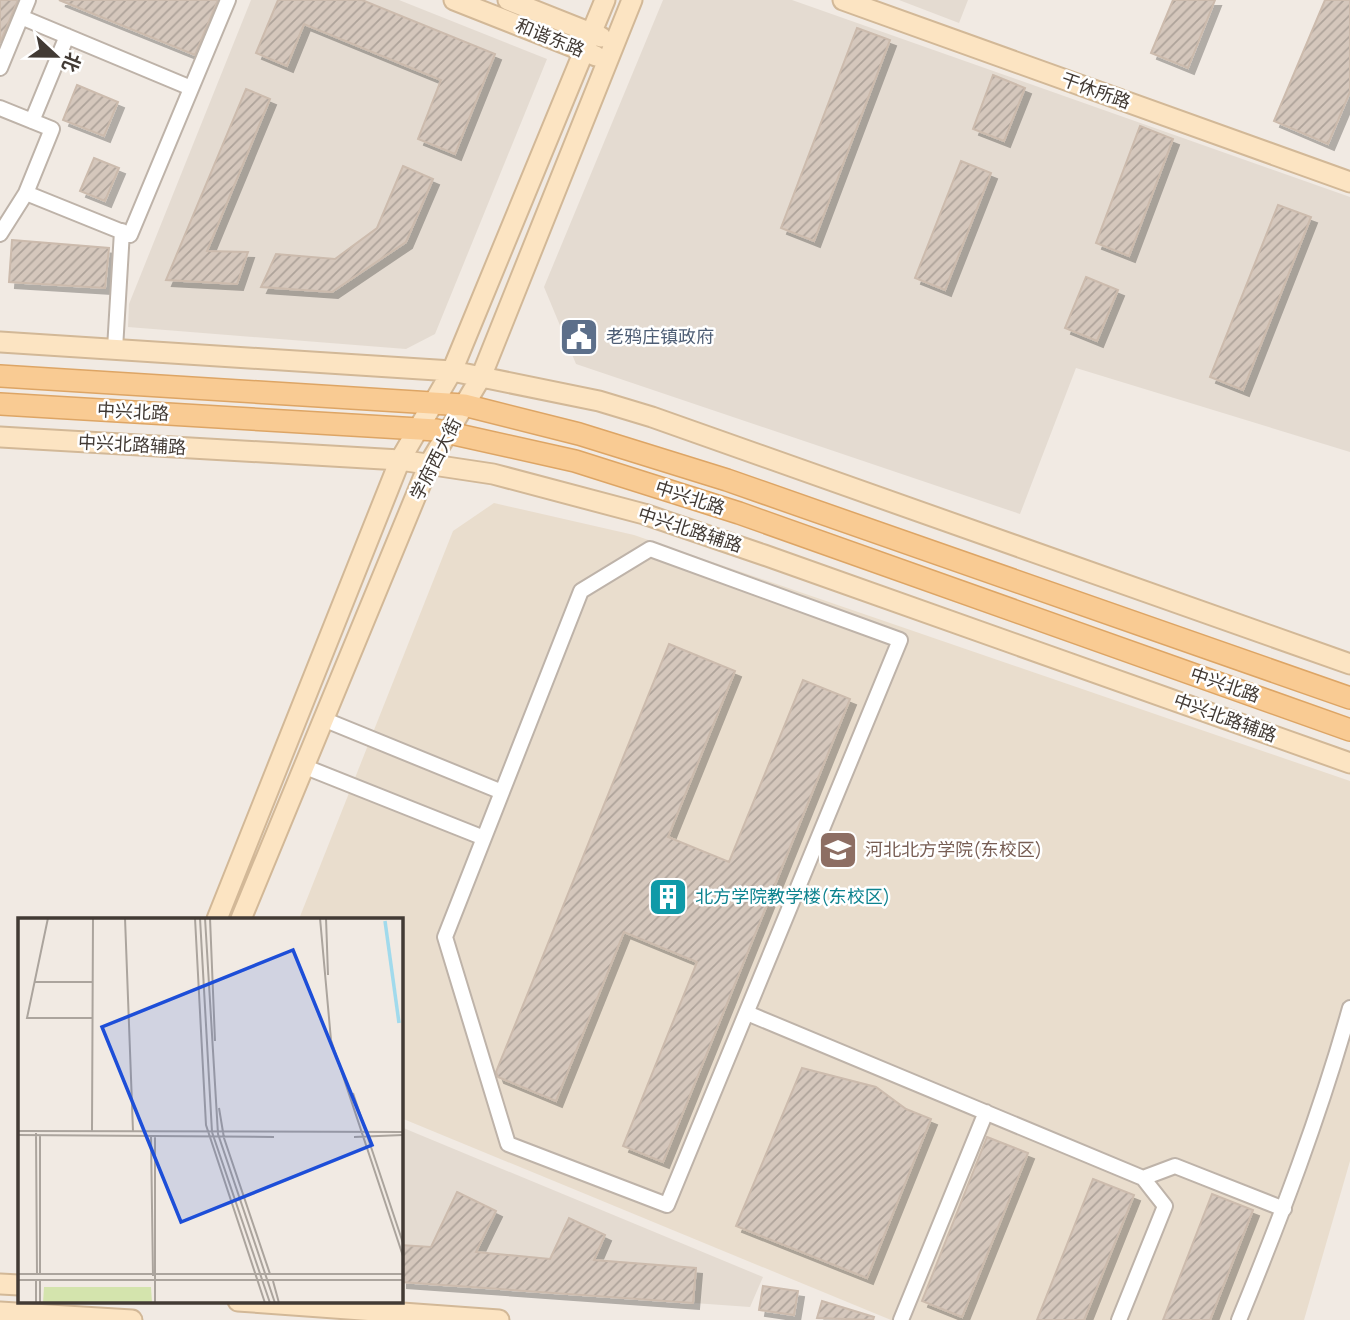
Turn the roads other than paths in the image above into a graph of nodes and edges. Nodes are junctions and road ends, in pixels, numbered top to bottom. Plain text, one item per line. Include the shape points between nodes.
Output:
1 (28, 0) edge
2 (228, 0) edge
3 (453, 0) edge
4 (508, 0) edge
5 (605, 0) edge
6 (632, 0) edge
7 (843, 0) edge
8 (21, 17) junction
9 (592, 33) junction
10 (67, 36) junction
11 (615, 42) junction
12 (584, 52) junction
13 (608, 61) junction
14 (0, 68) edge
15 (191, 89) junction
16 (0, 107) edge
17 (32, 121) junction
18 (1350, 182) edge
19 (26, 193) junction
20 (122, 231) junction
21 (0, 234) edge
22 (0, 342) edge
23 (115, 349) junction
24 (452, 371) junction
25 (0, 376) edge
26 (481, 377) junction
27 (433, 401) junction
28 (0, 404) edge
29 (464, 405) junction
30 (416, 430) junction
31 (445, 434) junction
32 (0, 437) edge
33 (400, 460) junction
34 (429, 464) junction
35 (1350, 664) edge
36 (1350, 698) edge
37 (323, 719) junction
38 (1350, 730) edge
39 (1350, 763) edge
40 (303, 766) junction
41 (502, 792) junction
42 (484, 838) junction
43 (217, 918) edge
44 (241, 918) edge
45 (1350, 1008) edge
46 (747, 1013) junction
47 (986, 1112) junction
48 (1143, 1178) junction
49 (1284, 1209) junction
50 (0, 1284) edge
51 (18, 1286) edge
52 (252, 1302) edge
53 (0, 1312) edge
54 (70, 1312) edge
55 (95, 1313) edge
56 (132, 1320) edge
57 (499, 1320) edge
58 (901, 1320) edge
59 (1118, 1320) edge
60 (1239, 1320) edge

1 - 8 street
2 - 15 street
3 - 12 street, 和谐东路
4 - 9 street, 和谐东路
5 - 9 street, 学府西大街
6 - 11 street, 学府西大街
7 - 18 street, 干休所路
8 - 10 street
8 - 14 street
9 - 11 street, 和谐东路
9 - 12 street, 学府西大街
10 - 15 street
10 - 17 street
11 - 13 street, 学府西大街
12 - 13 street, 和谐东路
12 - 24 street, 学府西大街
13 - 26 street, 学府西大街
15 - 20 street via 130,235
16 - 17 street
17 - 19 street via 52,129
19 - 20 street
19 - 21 street
20 - 23 street
22 - 23 street
23 - 24 street
24 - 26 street
24 - 27 street, 学府西大街
25 - 27 main road, 中兴北路
26 - 29 street, 学府西大街
26 - 35 street via 599,401 652,417
27 - 29 main road, 中兴北路
27 - 30 street, 学府西大街
28 - 30 main road, 中兴北路
29 - 31 street, 学府西大街
29 - 36 main road, 中兴北路 via 579,434 727,480
30 - 31 main road, 中兴北路
30 - 33 street, 学府西大街
31 - 34 street, 学府西大街
31 - 38 main road, 中兴北路 via 575,461 738,513
32 - 33 street, 中兴北路辅路
33 - 34 street, 中兴北路辅路
33 - 43 street, 学府西大街
34 - 37 street, 学府西大街
34 - 39 street, 中兴北路辅路 via 493,474 644,514
37 - 40 street, 学府西大街
37 - 41 street
40 - 42 street
40 - 44 street, 学府西大街
41 - 42 street
41 - 46 street via 581,591 650,549 900,640
42 - 46 street via 445,937 508,1144 667,1205
45 - 49 street
46 - 47 street
47 - 48 street
47 - 58 street
48 - 49 street via 1175,1166
48 - 59 street via 1165,1206
49 - 60 street
50 - 51 street
52 - 57 street
53 - 54 street
54 - 55 street
55 - 56 street

